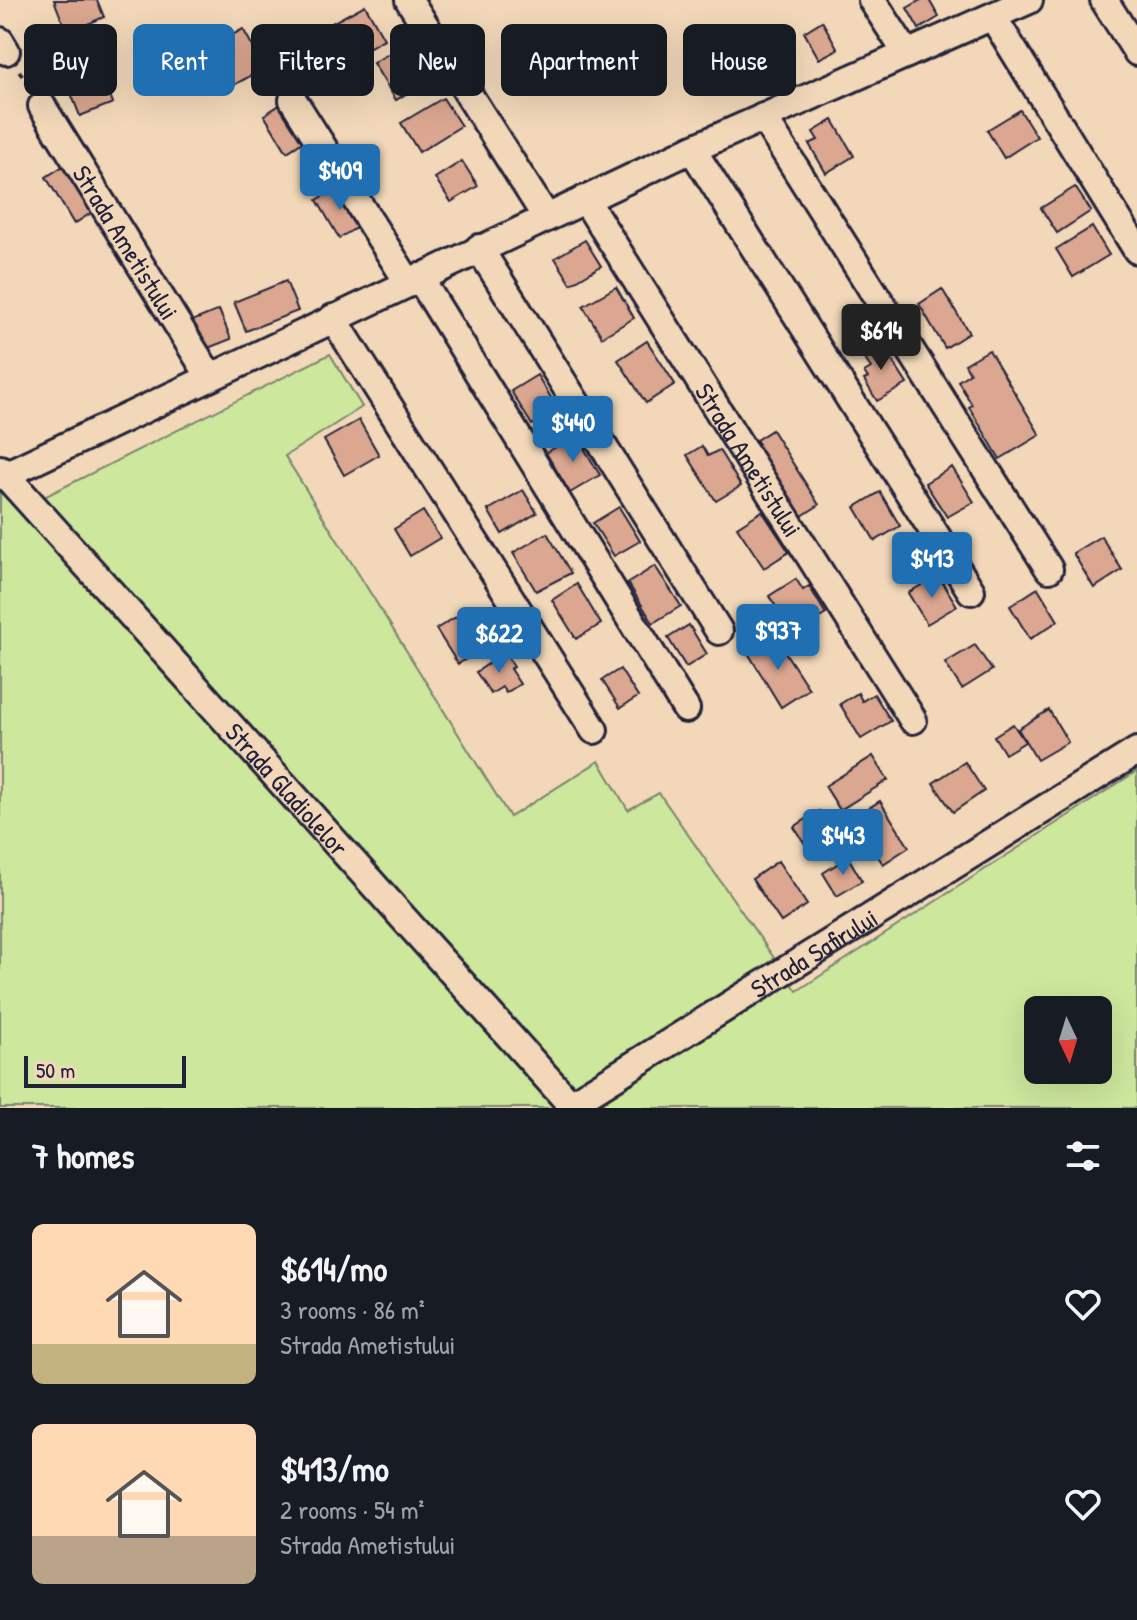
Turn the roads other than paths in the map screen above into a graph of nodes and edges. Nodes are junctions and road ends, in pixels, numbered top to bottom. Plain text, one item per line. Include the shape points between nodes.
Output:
1 (409, 0) edge
2 (872, 0) edge
3 (1029, 0) edge
4 (1104, 0) edge
5 (993, 17) junction
6 (1137, 52) edge
7 (907, 54) junction
8 (293, 100) dead end
9 (42, 106) road end
10 (763, 117) junction
11 (692, 149) junction
12 (585, 199) junction
13 (546, 217) junction
14 (479, 248) junction
15 (1137, 250) edge
16 (414, 280) junction
17 (333, 318) junction
18 (210, 377) junction
19 (2, 472) edge
20 (1049, 569) dead end
21 (971, 591) dead end
22 (719, 631) dead end
23 (686, 709) dead end
24 (913, 720) dead end
25 (594, 730) dead end
26 (1137, 751) edge
27 (572, 1106) edge

1 - 13 street
2 - 7 street
3 - 5 street
4 - 6 street
5 - 7 street
5 - 15 street
7 - 10 street
8 - 16 street
9 - 18 street, Strada Ametistului
10 - 11 street
10 - 20 street
11 - 12 street
11 - 21 street
12 - 13 street
12 - 24 street, Strada Ametistului
13 - 14 street
14 - 16 street
14 - 22 street
16 - 17 street
16 - 23 street
17 - 18 street
17 - 25 street
18 - 19 street
19 - 27 street, Strada Gladiolelor
26 - 27 street, Strada Safirului

